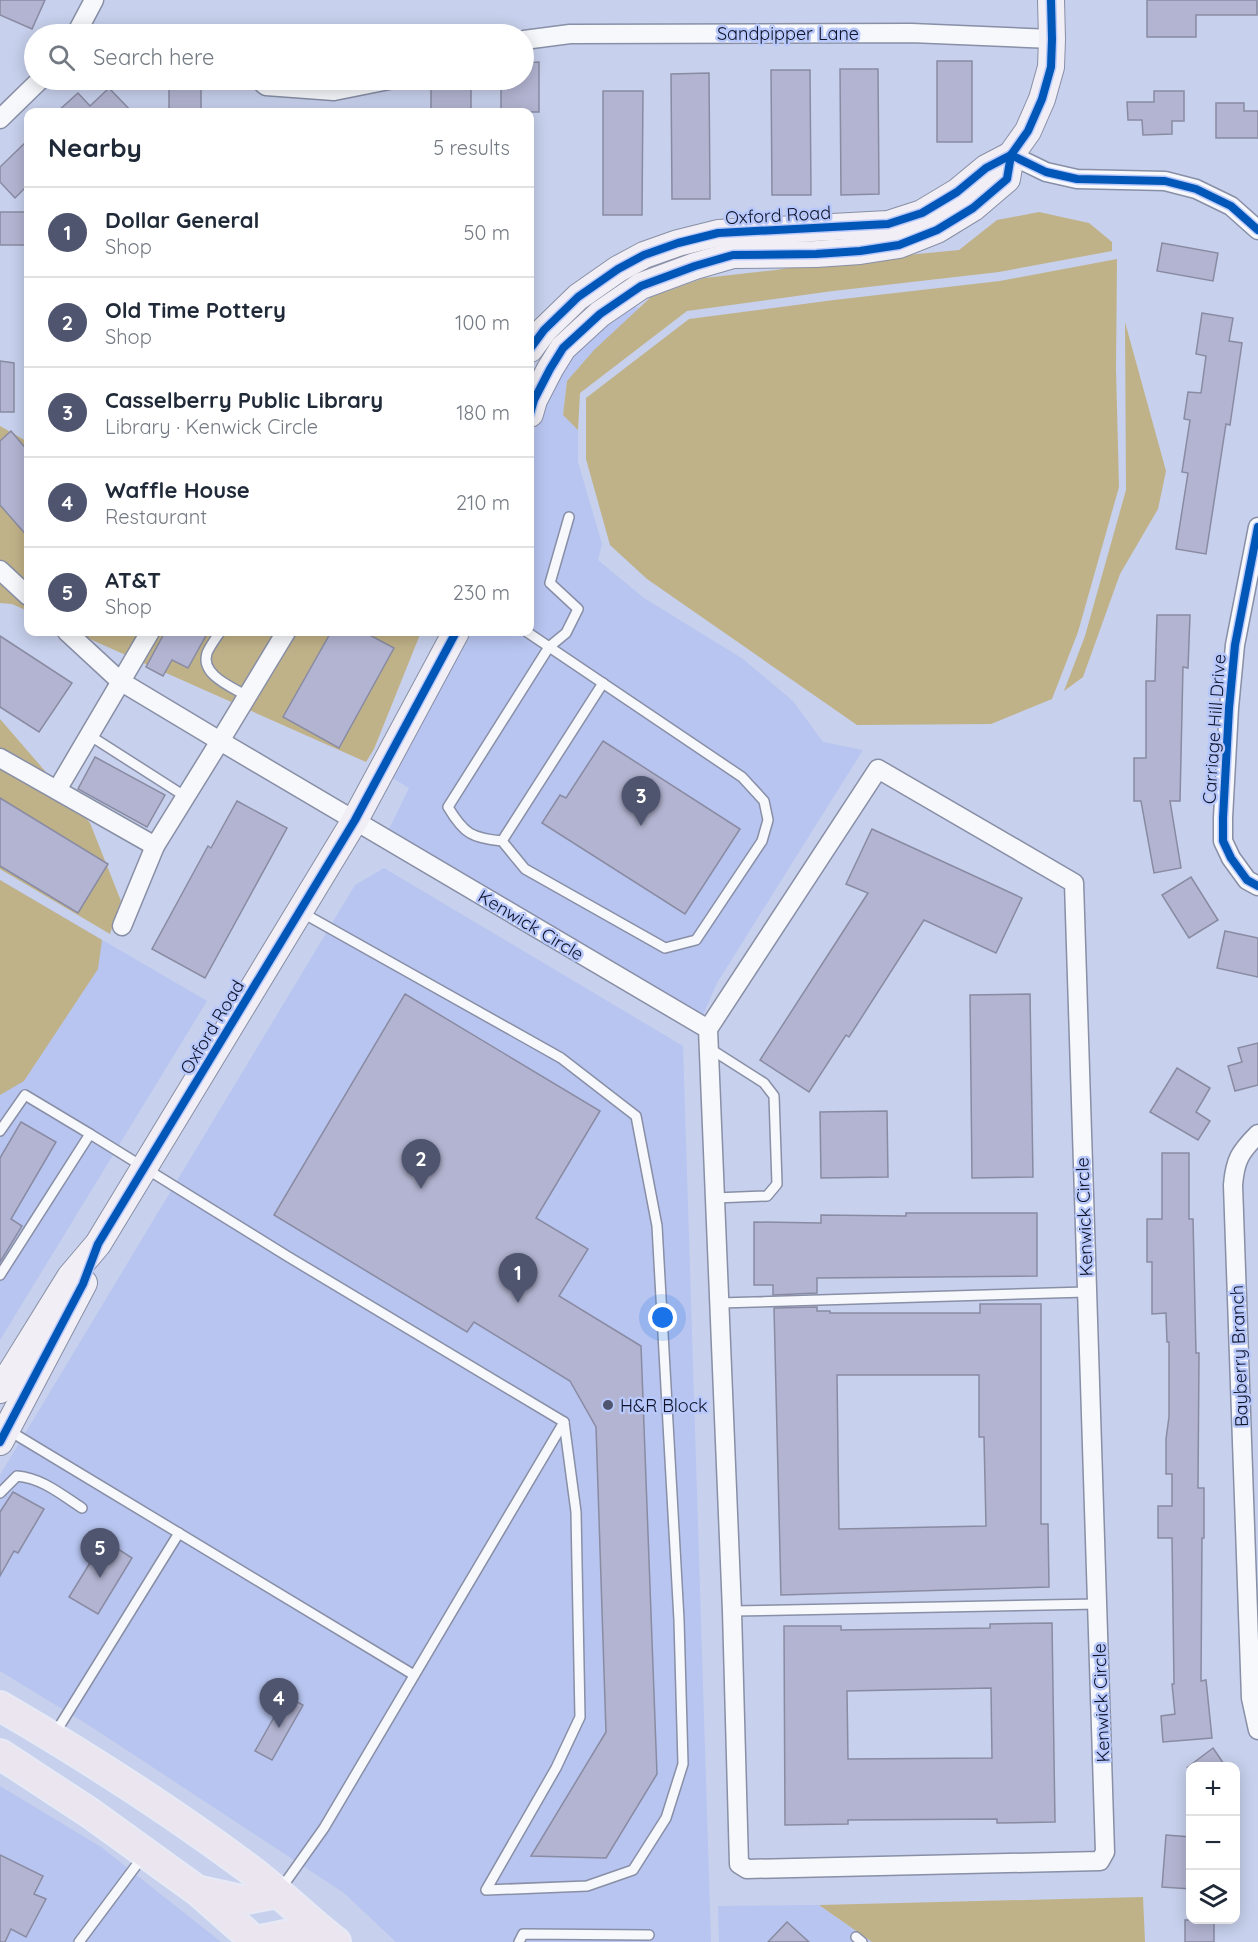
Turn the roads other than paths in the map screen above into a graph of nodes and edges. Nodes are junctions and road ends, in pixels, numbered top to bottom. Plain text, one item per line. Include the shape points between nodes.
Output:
1 (94, 0) edge
2 (1051, 0) edge
3 (81, 24) edge
4 (534, 39) edge
5 (1053, 39) junction
6 (30, 90) edge
7 (321, 90) edge
8 (339, 90) edge
9 (0, 119) edge
10 (1011, 155) junction
11 (1258, 230) edge
12 (534, 344) edge
13 (534, 400) edge
14 (569, 517) dead end
15 (1258, 527) edge
16 (0, 570) edge
17 (24, 592) edge
18 (71, 636) edge
19 (148, 636) edge
20 (218, 636) edge
21 (283, 636) edge
22 (454, 636) edge
23 (533, 636) edge
24 (549, 647) junction
25 (120, 681) junction
26 (603, 683) junction
27 (247, 696) junction
28 (89, 735) junction
29 (220, 741) junction
30 (0, 758) edge
31 (57, 790) junction
32 (186, 797) junction
33 (355, 820) junction
34 (502, 841) junction
35 (155, 846) junction
36 (1258, 886) edge
37 (300, 911) junction
38 (122, 926) dead end
39 (708, 1038) junction
40 (0, 1131) edge
41 (90, 1134) junction
42 (1258, 1134) edge
43 (144, 1168) junction
44 (715, 1198) junction
45 (98, 1244) junction
46 (0, 1275) edge
47 (1086, 1292) junction
48 (719, 1303) junction
49 (0, 1390) edge
50 (564, 1422) junction
51 (4, 1436) edge
52 (0, 1492) edge
53 (82, 1508) dead end
54 (178, 1533) junction
55 (1098, 1604) junction
56 (732, 1611) junction
57 (414, 1675) junction
58 (0, 1706) edge
59 (1258, 1730) edge
60 (53, 1737) junction
61 (0, 1754) edge
62 (145, 1853) junction
63 (198, 1891) junction
64 (278, 1893) junction
65 (650, 1935) dead end
66 (79, 1942) edge
67 (255, 1942) edge
68 (306, 1942) edge
69 (336, 1942) edge
70 (519, 1942) edge

1 - 3 street
2 - 5 street, Oxford Road
4 - 5 street, Sandpipper Lane via 570,34 877,33
5 - 10 street, Oxford Road via 1051,67 1042,99 1028,131
6 - 9 street
7 - 8 street
10 - 11 street via 1046,172 1077,179 1165,181 1196,189 1230,206
10 - 12 street, Oxford Road via 922,213 888,224 718,233 644,255 578,297
10 - 13 street, Oxford Road via 1007,179 973,208 937,230 898,245 816,254 733,255 641,286 600,314 563,348
14 - 24 lane via 550,584 578,609 566,633
15 - 36 street, Carriage Hill Drive via 1235,645 1223,818 1223,841 1230,858 1247,880
16 - 17 street
18 - 25 street, Kenwick Circle
19 - 25 street
20 - 27 lane via 207,654 211,673
21 - 27 street
22 - 33 street, Oxford Road
23 - 24 lane
24 - 26 lane
24 - 34 lane via 448,807 459,825 476,837
25 - 28 street
25 - 29 street, Kenwick Circle
26 - 34 lane
26 - 34 lane via 742,777 764,801 768,820 762,841 696,940 665,948 525,869
27 - 29 street
28 - 31 street
28 - 32 lane
29 - 32 street
29 - 33 street, Kenwick Circle
30 - 31 street
31 - 35 street
32 - 35 street
33 - 37 street, Oxford Road
33 - 39 street, Kenwick Circle
35 - 38 street
37 - 43 street, Oxford Road
37 - 50 lane via 561,1058 636,1116 657,1226 683,1764 666,1818 633,1870 587,1886 486,1890 556,1768 580,1717 576,1512
39 - 44 street, Kenwick Circle
39 - 44 lane via 774,1095 776,1140 777,1184 767,1196
39 - 47 street, Kenwick Circle via 878,769 1074,883
40 - 41 lane via 25,1095
41 - 43 lane
41 - 46 lane
42 - 59 street, Bayberry Branch via 1235,1164 1233,1185 1251,1698
43 - 45 street, Oxford Road
43 - 50 lane
44 - 48 street, Kenwick Circle
45 - 49 street, Oxford Road via 70,1277
45 - 51 street, Oxford Road via 83,1284
47 - 48 lane
47 - 55 street, Kenwick Circle
48 - 56 street, Kenwick Circle
50 - 57 lane
51 - 54 lane
52 - 53 lane via 17,1476 30,1477
54 - 57 lane
54 - 60 lane
55 - 56 lane
55 - 56 street, Kenwick Circle via 1105,1852 1100,1861 747,1869 739,1864
57 - 64 lane via 324,1828
58 - 60 main road
60 - 64 main road via 134,1788
61 - 62 main road
62 - 63 main road
62 - 66 lane
63 - 64 main road via 241,1900
63 - 67 main road
64 - 69 main road
65 - 70 lane via 524,1934
67 - 68 main road via 285,1935

